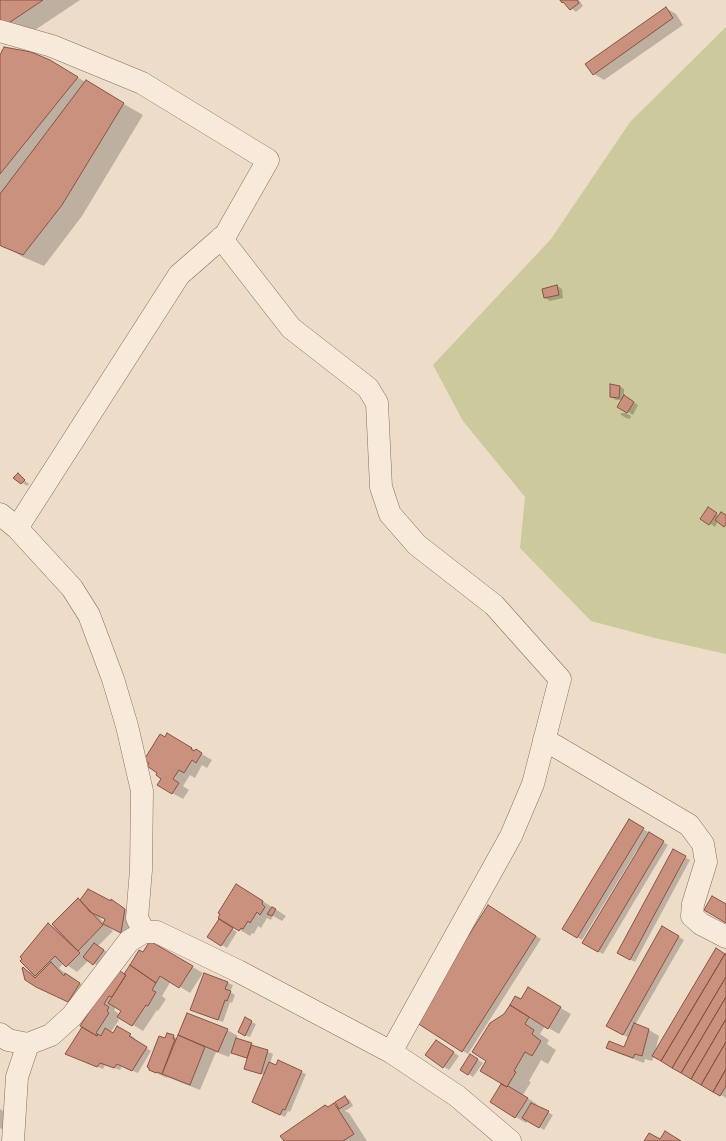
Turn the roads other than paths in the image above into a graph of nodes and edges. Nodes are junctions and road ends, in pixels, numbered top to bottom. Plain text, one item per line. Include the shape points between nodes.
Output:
1 (0, 31) edge
2 (221, 238) junction
3 (0, 514) edge
4 (17, 528) junction
5 (544, 740) junction
6 (144, 932) junction
7 (726, 936) edge
8 (0, 1034) edge
9 (28, 1044) junction
10 (391, 1052) junction
11 (12, 1141) edge
12 (510, 1141) edge

1 - 2 street via 52,46 142,83 268,160 226,234
2 - 4 street via 180,275
2 - 5 street via 291,328 368,388 377,403 381,487 390,514 417,545 494,605 560,679
3 - 4 street
4 - 6 street via 72,588 89,615 113,679 142,791 141,870 137,918
5 - 7 street via 689,825 703,844 706,862 693,904 692,916 701,924
5 - 10 street via 533,784 511,836
6 - 9 street via 129,941 72,1016 51,1035
6 - 10 street via 157,932 193,949
8 - 9 street via 8,1040
9 - 11 street via 17,1077
10 - 12 street via 457,1096

